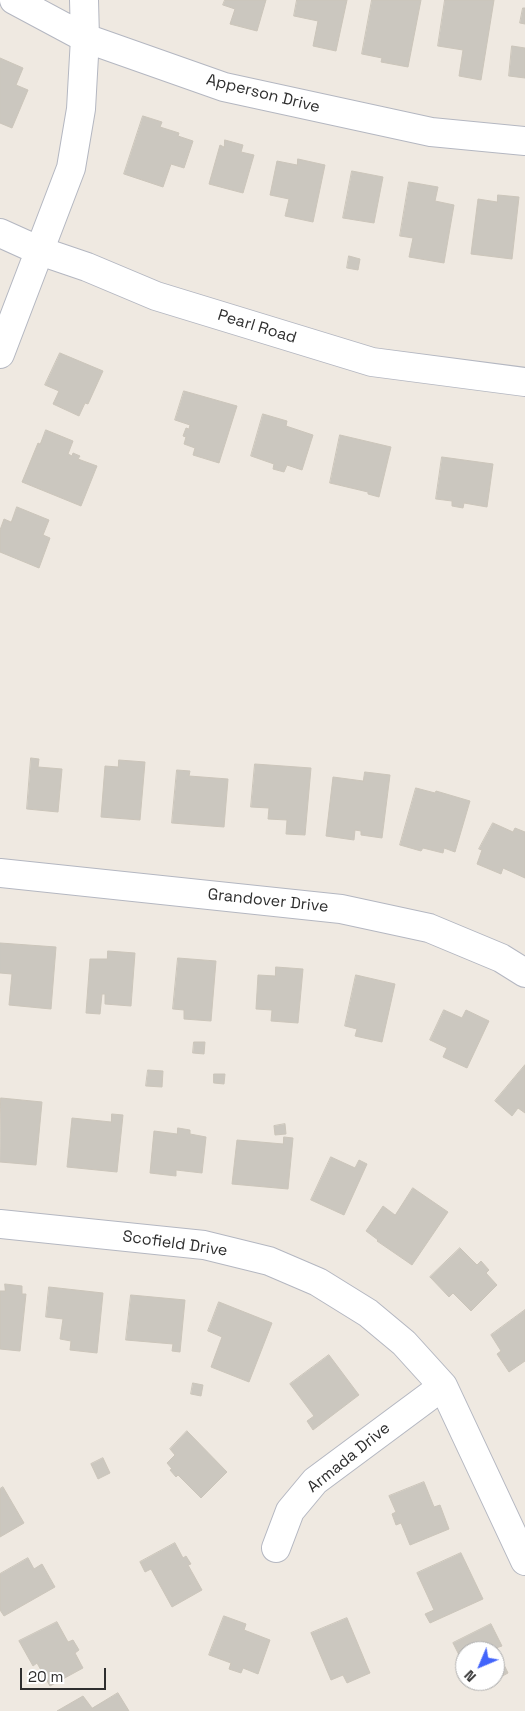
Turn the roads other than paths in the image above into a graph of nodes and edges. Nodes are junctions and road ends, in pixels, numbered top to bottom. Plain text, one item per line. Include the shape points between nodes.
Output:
1 (14, 0) edge
2 (84, 0) edge
3 (85, 38) junction
4 (525, 141) edge
5 (0, 233) edge
6 (40, 251) junction
7 (0, 354) edge
8 (525, 382) edge
9 (0, 872) edge
10 (525, 972) edge
11 (0, 1224) edge
12 (443, 1386) junction
13 (276, 1548) dead end
14 (525, 1561) edge

1 - 3 street, Apperson Drive
2 - 3 street
3 - 4 street, Apperson Drive via 224,87 431,132
3 - 6 street via 81,109 70,168
5 - 6 street, Pearl Road
6 - 7 street
6 - 8 street, Pearl Road via 156,296 372,362
9 - 10 street, Grandover Drive via 341,909 429,928 501,958
11 - 12 street, Scofield Drive via 204,1244 269,1261 318,1282 368,1313 404,1342
12 - 13 street, Armada Drive via 315,1482 290,1511
12 - 14 street, Scofield Drive

